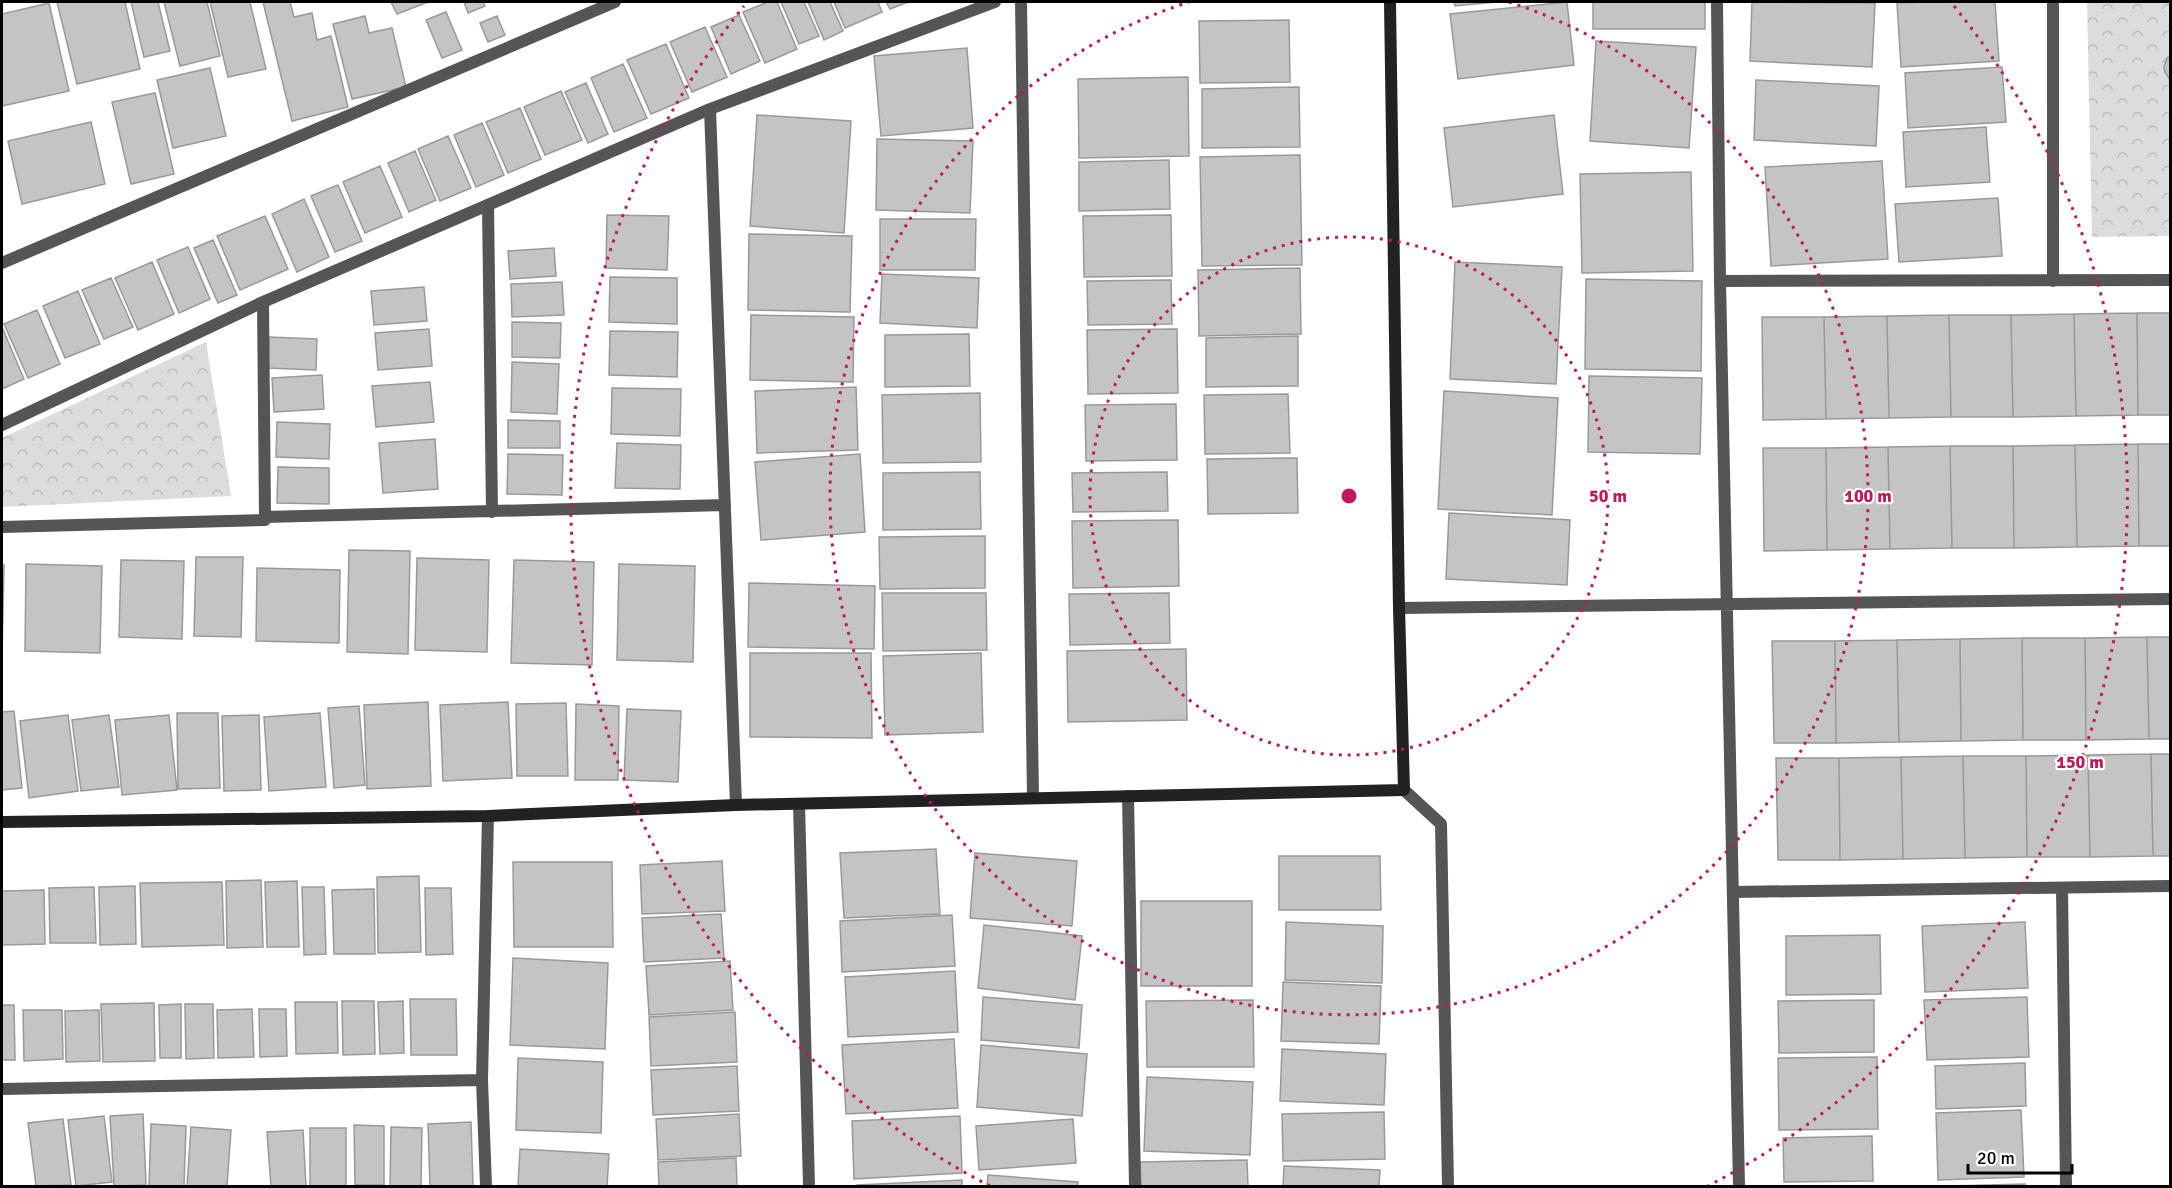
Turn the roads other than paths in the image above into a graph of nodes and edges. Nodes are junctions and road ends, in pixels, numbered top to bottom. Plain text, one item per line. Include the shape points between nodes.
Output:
1 (615, 2) edge
2 (995, 2) edge
3 (1021, 2) edge
4 (1390, 2) edge
5 (1717, 2) edge
6 (2053, 2) edge
7 (710, 109) junction
8 (488, 205) junction
9 (2, 263) edge
10 (2053, 280) junction
11 (2170, 280) edge
12 (1720, 281) junction
13 (263, 302) junction
14 (2, 424) edge
15 (725, 506) junction
16 (492, 512) junction
17 (265, 518) junction
18 (2, 527) edge
19 (2170, 599) edge
20 (1727, 603) junction
21 (1399, 608) junction
22 (1404, 790) junction
23 (1128, 796) junction
24 (1034, 797) junction
25 (799, 804) junction
26 (736, 805) junction
27 (488, 816) junction
28 (2, 822) edge
29 (2170, 886) edge
30 (2062, 888) junction
31 (1734, 892) junction
32 (482, 1080) junction
33 (2, 1089) edge
34 (486, 1186) edge
35 (808, 1186) edge
36 (1135, 1186) edge
37 (1448, 1186) edge
38 (1738, 1186) edge
39 (2066, 1186) edge

1 - 9 street
2 - 7 street
3 - 24 street
4 - 21 street
5 - 12 street
6 - 10 street
7 - 8 street
7 - 15 street
8 - 13 street
8 - 16 street
10 - 11 street
10 - 12 street
12 - 20 street
13 - 14 street
13 - 17 street
15 - 16 street
15 - 26 street
16 - 17 street
17 - 18 street
19 - 20 street
20 - 21 street
20 - 31 street
21 - 22 street
22 - 23 street
22 - 37 street via 1441,824
23 - 24 street
23 - 36 street
24 - 25 street
25 - 26 street
25 - 35 street
26 - 27 street
27 - 28 street
27 - 32 street
29 - 30 street
30 - 31 street
30 - 39 street
31 - 38 street
32 - 33 street
32 - 34 street

